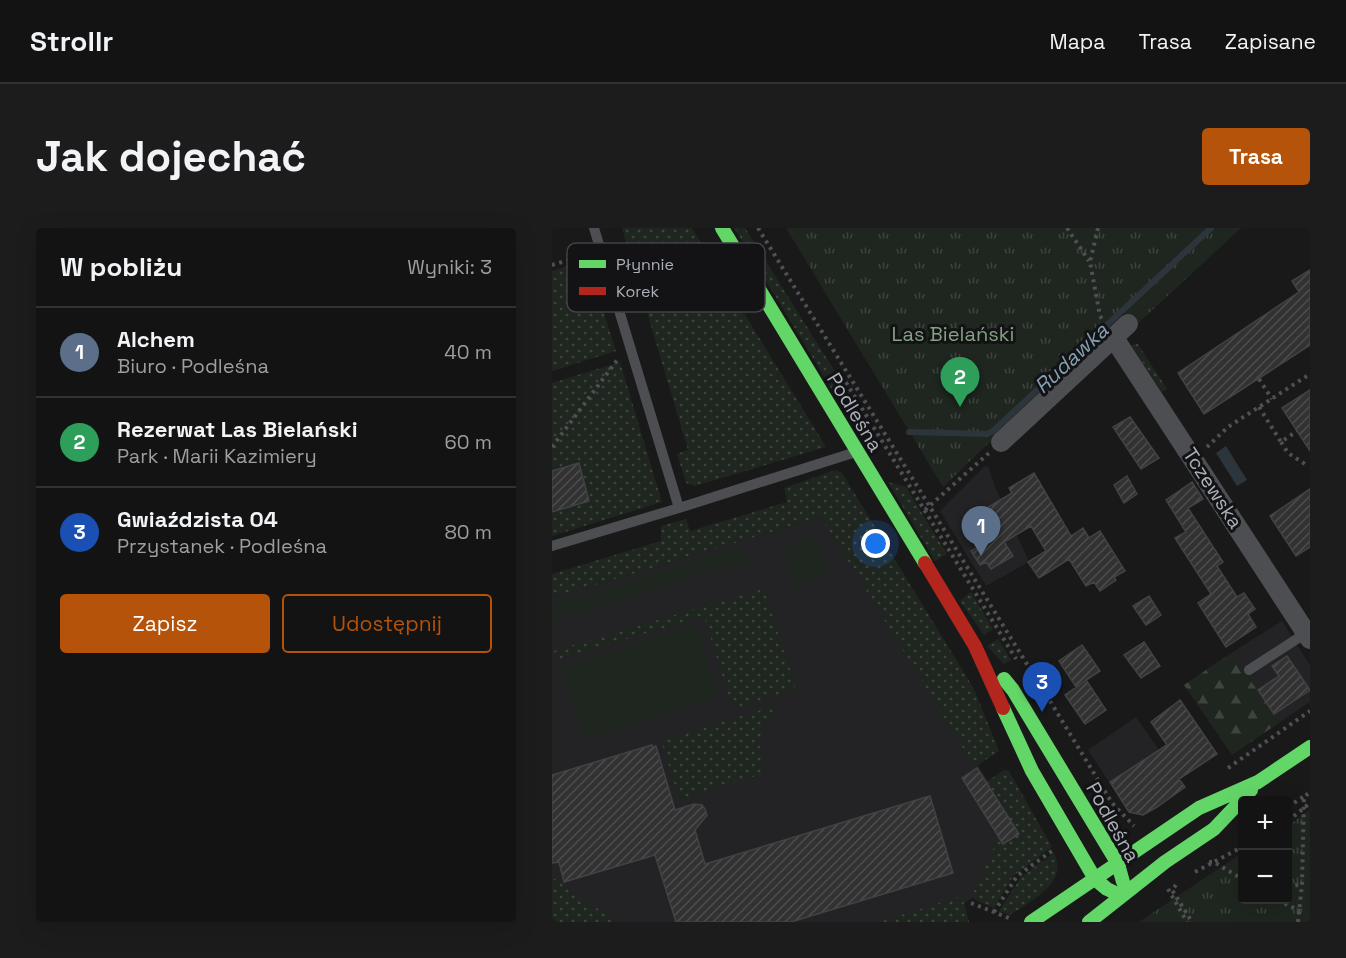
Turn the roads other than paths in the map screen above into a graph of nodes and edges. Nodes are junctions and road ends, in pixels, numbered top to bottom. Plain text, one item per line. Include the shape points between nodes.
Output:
1 (594, 228) edge
2 (722, 228) edge
3 (599, 243) edge
4 (731, 243) edge
5 (765, 300) edge
6 (620, 312) edge
7 (1128, 324) dead end
8 (1114, 338) junction
9 (1001, 442) road end
10 (856, 452) junction
11 (679, 508) junction
12 (552, 546) edge
13 (1308, 636) edge
14 (975, 646) junction
15 (1249, 670) dead end
16 (1310, 747) edge
17 (1258, 782) junction
18 (1118, 864) junction
19 (1095, 879) junction
20 (1122, 896) junction
21 (1031, 922) edge
22 (1089, 922) edge

1 - 3 lane
2 - 4 street, Podleśna
5 - 10 street, Podleśna
6 - 11 lane
7 - 8 street
8 - 9 street
8 - 13 street, Tczewska
10 - 11 lane
10 - 14 street, Podleśna
11 - 12 lane
13 - 15 lane
14 - 18 street, Podleśna via 1013,690
14 - 19 street, Podleśna via 1032,771
16 - 17 street
17 - 18 street via 1199,808
17 - 20 street via 1214,829
18 - 19 street
18 - 20 street, Podleśna
19 - 20 street, Podleśna via 1111,893
19 - 21 street
20 - 22 street

